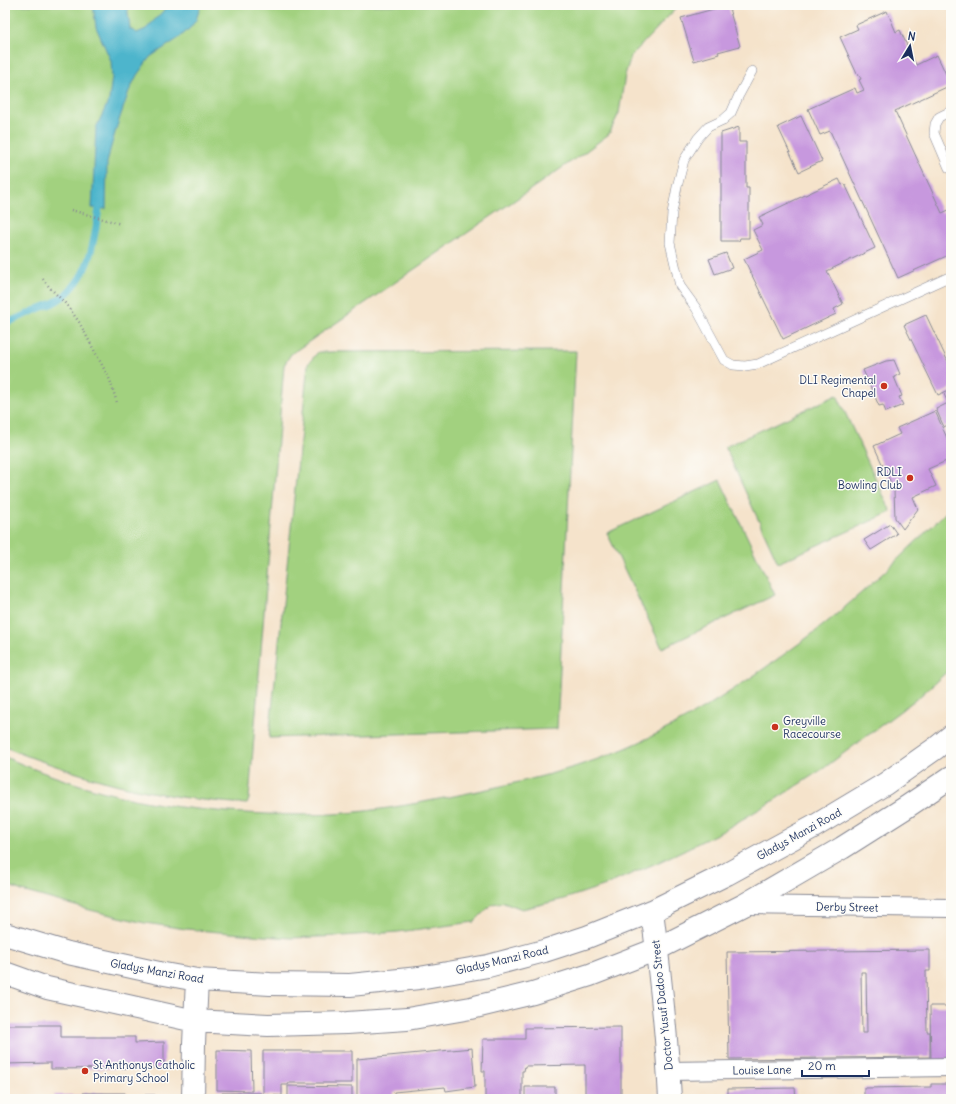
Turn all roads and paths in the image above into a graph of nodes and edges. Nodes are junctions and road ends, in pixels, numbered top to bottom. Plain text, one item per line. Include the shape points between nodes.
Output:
1 (752, 71) dead end
2 (951, 111) edge
3 (951, 169) edge
4 (71, 210) dead end
5 (121, 224) dead end
6 (951, 276) edge
7 (43, 279) dead end
8 (117, 403) dead end
9 (951, 736) edge
10 (951, 778) edge
11 (744, 906) junction
12 (951, 908) edge
13 (652, 911) junction
14 (5, 934) edge
15 (657, 949) junction
16 (5, 973) edge
17 (197, 980) junction
18 (194, 1021) junction
19 (951, 1067) edge
20 (669, 1071) junction
21 (193, 1099) edge
22 (670, 1099) edge

1 - 6 lane via 731,113 708,128 684,160 672,213 670,243 680,286 696,308 724,360 733,365 758,364
2 - 3 lane via 939,117 934,133
4 - 5 path
7 - 8 path via 79,322 110,380
9 - 13 main road, Gladys Manzi Road via 885,784 815,826
10 - 11 main road
11 - 12 street, Derby Street
11 - 15 main road
13 - 15 main road, Doctor Yusuf Dadoo Street
13 - 17 main road, Gladys Manzi Road via 544,951 488,966 419,978 350,985
14 - 17 main road, Gladys Manzi Road via 68,953
15 - 18 main road via 590,975 533,993 471,1008 407,1019 268,1025
15 - 20 main road, Doctor Yusuf Dadoo Street
16 - 18 main road via 47,988
17 - 18 main road
18 - 21 main road
19 - 20 street, Louise Lane
20 - 22 main road, Doctor Yusuf Dadoo Street

